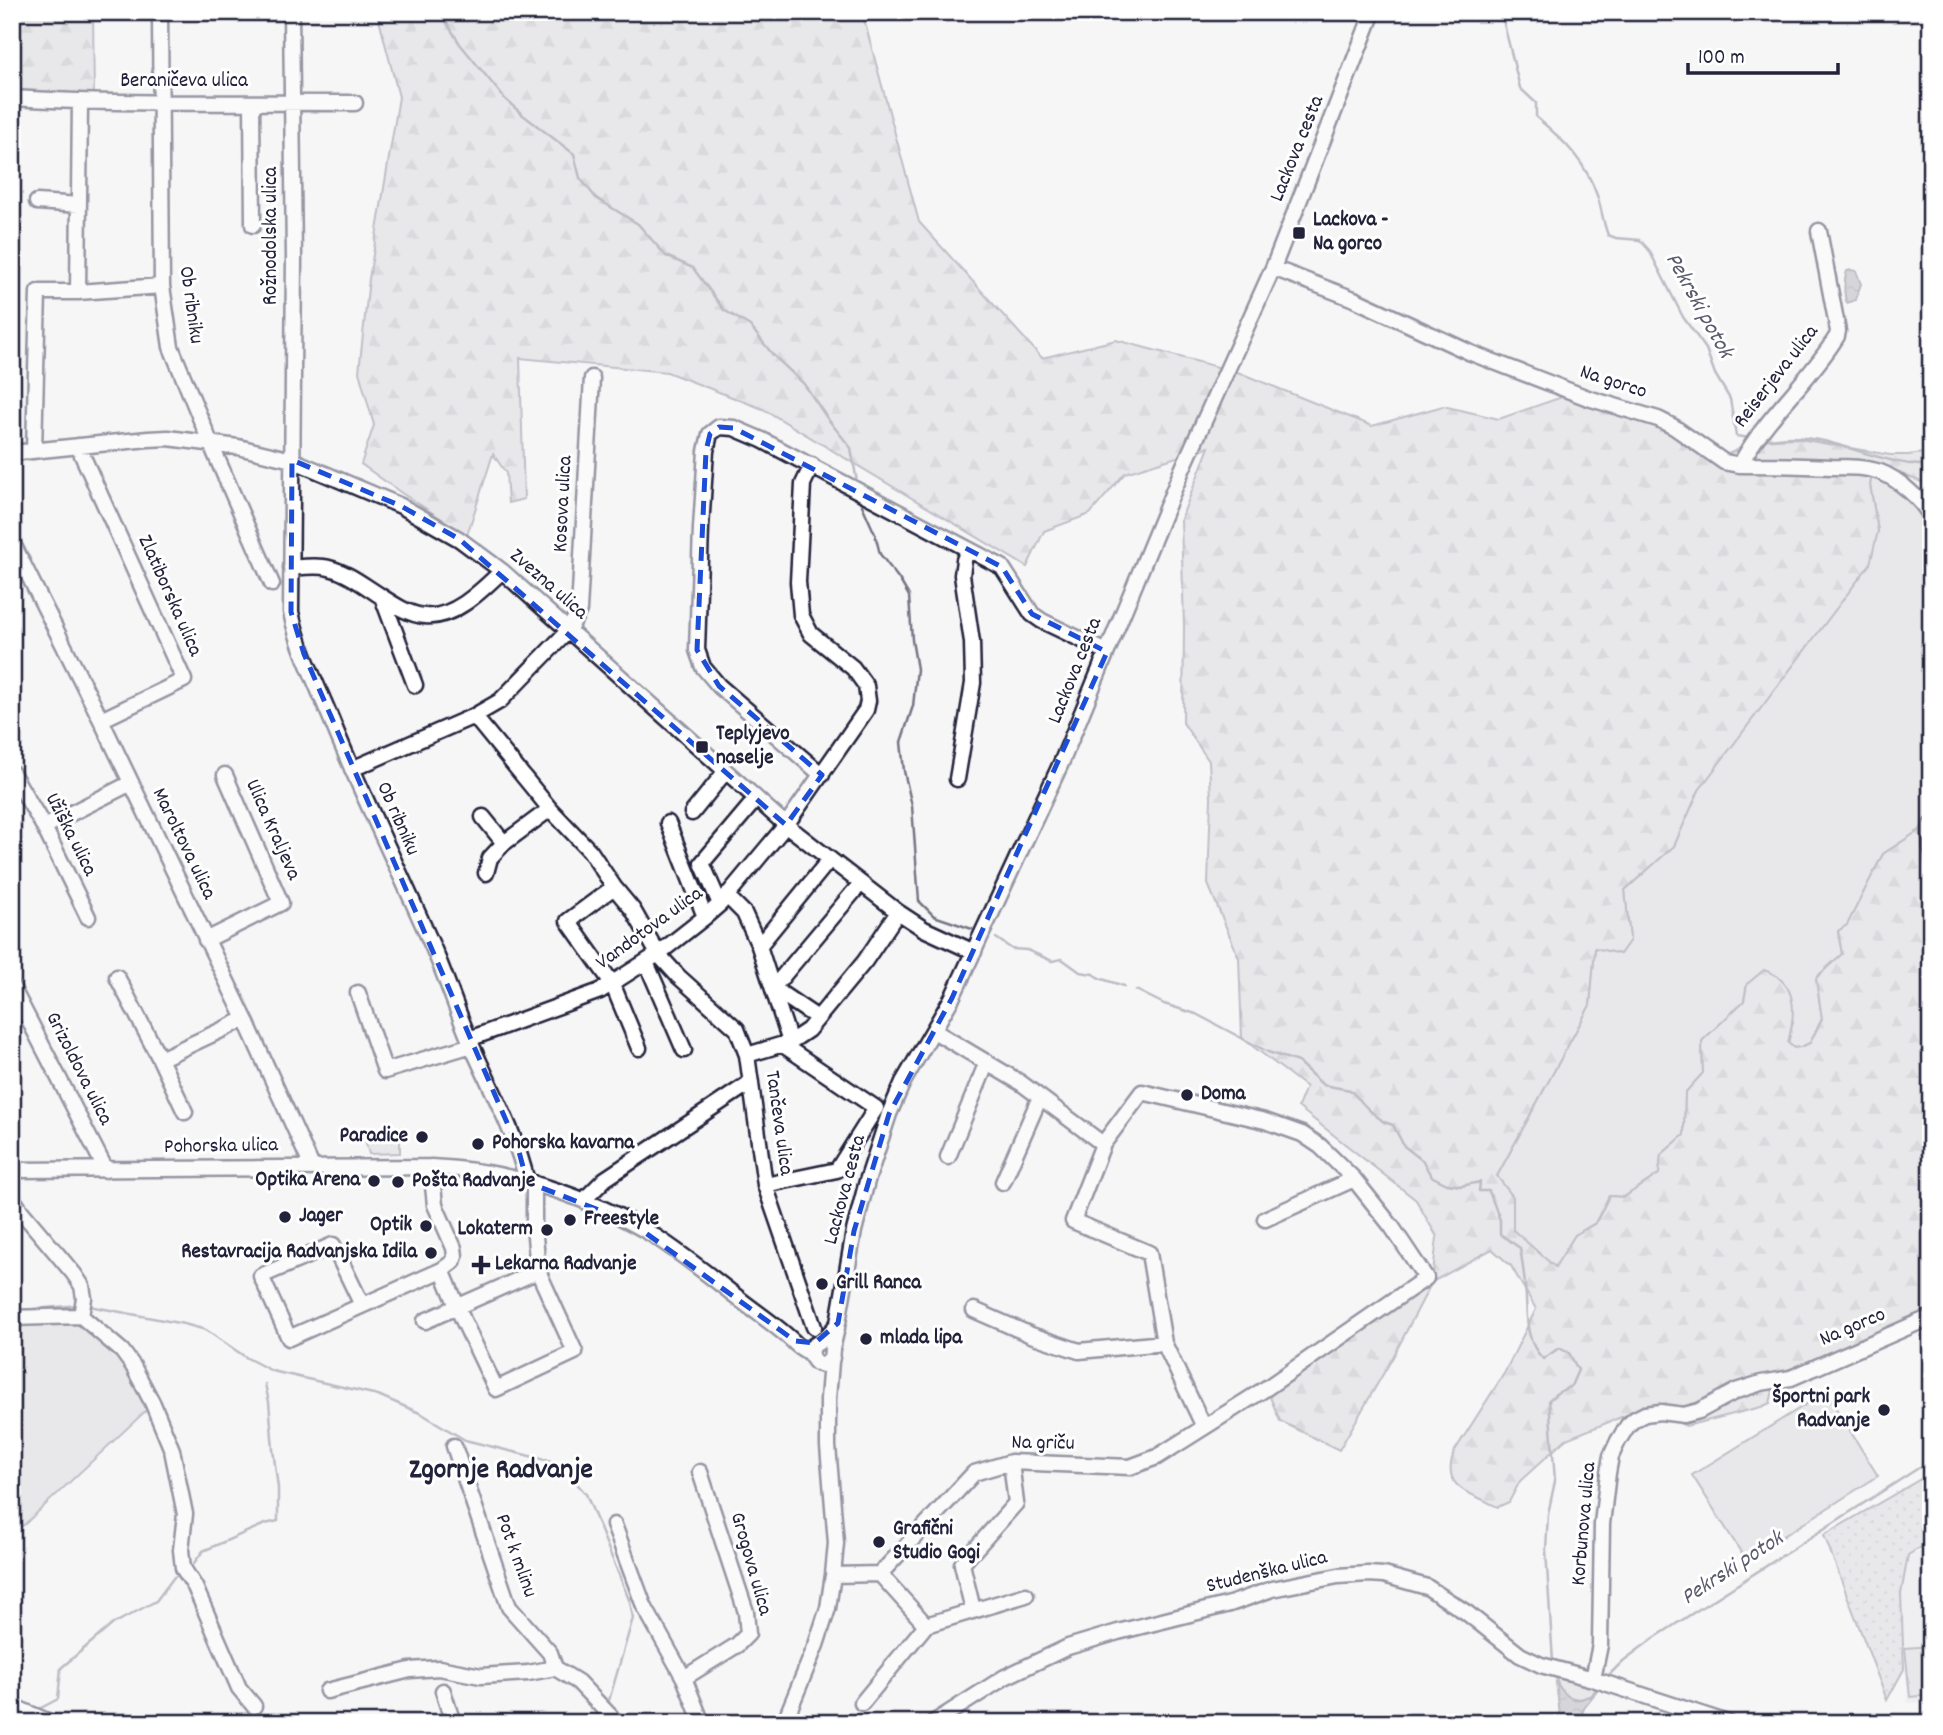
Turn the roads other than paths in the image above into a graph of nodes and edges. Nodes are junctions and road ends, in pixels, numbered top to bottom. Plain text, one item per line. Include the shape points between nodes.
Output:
1 (160, 12) edge
2 (291, 12) edge
3 (1373, 12) edge
4 (12, 98) edge
5 (80, 102) junction
6 (292, 102) junction
7 (252, 103) junction
8 (355, 103) dead end
9 (161, 104) junction
10 (37, 202) dead end
11 (79, 205) junction
12 (253, 225) dead end
13 (1819, 231) dead end
14 (1273, 268) junction
15 (162, 286) junction
16 (78, 292) junction
17 (592, 378) dead end
18 (210, 442) junction
19 (78, 446) junction
20 (34, 451) junction
21 (12, 453) edge
22 (292, 460) junction
23 (811, 465) junction
24 (1740, 465) junction
25 (1931, 518) edge
26 (12, 542) edge
27 (968, 550) junction
28 (16, 561) edge
29 (291, 568) junction
30 (502, 571) junction
31 (272, 584) dead end
32 (382, 597) junction
33 (569, 631) junction
34 (1107, 652) junction
35 (415, 685) dead end
36 (474, 716) junction
37 (101, 720) junction
38 (352, 769) junction
39 (725, 772) junction
40 (12, 773) edge
41 (225, 775) dead end
42 (822, 775) junction
43 (957, 779) dead end
44 (131, 783) junction
45 (757, 799) junction
46 (550, 809) junction
47 (692, 813) dead end
48 (483, 817) dead end
49 (668, 823) dead end
50 (786, 825) junction
51 (1931, 825) edge
52 (44, 827) junction
53 (504, 844) junction
54 (1931, 849) edge
55 (830, 859) junction
56 (486, 873) dead end
57 (861, 883) junction
58 (614, 887) junction
59 (723, 900) junction
60 (898, 912) junction
61 (88, 917) dead end
62 (705, 917) junction
63 (206, 940) junction
64 (759, 946) junction
65 (974, 952) junction
66 (652, 958) junction
67 (117, 976) dead end
68 (612, 983) junction
69 (12, 987) edge
70 (773, 988) junction
71 (358, 993) dead end
72 (816, 1017) junction
73 (245, 1019) junction
74 (934, 1031) junction
75 (471, 1042) junction
76 (787, 1043) junction
77 (639, 1048) dead end
78 (684, 1051) dead end
79 (747, 1055) junction
80 (160, 1059) junction
81 (987, 1062) junction
82 (751, 1082) junction
83 (1040, 1097) junction
84 (185, 1112) dead end
85 (1103, 1144) junction
86 (948, 1157) dead end
87 (312, 1167) junction
88 (431, 1167) junction
89 (12, 1170) edge
90 (106, 1170) junction
91 (1354, 1179) junction
92 (1003, 1182) dead end
93 (530, 1183) junction
94 (765, 1185) junction
95 (12, 1198) edge
96 (586, 1202) junction
97 (1265, 1219) dead end
98 (442, 1270) junction
99 (538, 1271) junction
100 (362, 1305) junction
101 (457, 1307) junction
102 (82, 1309) junction
103 (974, 1310) dead end
104 (1931, 1317) edge
105 (12, 1318) edge
106 (425, 1321) dead end
107 (814, 1327) dead end
108 (1164, 1343) junction
109 (821, 1351) junction
110 (1791, 1378) joint
111 (1204, 1427) junction
112 (454, 1446) dead end
113 (1011, 1462) junction
114 (700, 1472) dead end
115 (614, 1525) dead end
116 (880, 1574) junction
117 (833, 1575) junction
118 (1026, 1595) dead end
119 (973, 1610) junction
120 (926, 1625) junction
121 (555, 1668) junction
122 (684, 1678) junction
123 (1600, 1681) junction
124 (327, 1691) dead end
125 (443, 1691) dead end
126 (862, 1703) dead end
127 (12, 1706) edge
128 (254, 1706) dead end
129 (610, 1715) edge
130 (52, 1723) edge
131 (453, 1723) edge
132 (702, 1723) edge
133 (784, 1723) edge
134 (933, 1723) edge
135 (1728, 1723) edge

1 - 9 street, Ob ribniku
2 - 6 street, Rožnodolska ulica
3 - 14 street, Lackova cesta
4 - 5 street, Beraničeva ulica
5 - 9 street, Beraničeva ulica
5 - 11 street
6 - 7 street, Beraničeva ulica
6 - 8 street, Beraničeva ulica
6 - 22 street, Rožnodolska ulica
7 - 9 street, Beraničeva ulica
7 - 12 street
9 - 15 street, Ob ribniku
10 - 11 street
11 - 16 street
13 - 24 street, Reiserjeva ulica via 1837,336 1750,445
14 - 24 street, Na gorco via 1471,353 1658,419 1724,462
14 - 34 street, Lackova cesta
15 - 16 street
15 - 18 street, Ob ribniku via 172,347
16 - 20 street via 38,292
17 - 33 street, Kosova ulica via 579,610
18 - 19 street, Zvezna ulica via 148,439
18 - 22 street, Zvezna ulica
18 - 31 street, Ob ribniku
19 - 20 street, Zvezna ulica
19 - 37 street, Zlatiborska ulica via 184,680
20 - 21 street, Zvezna ulica
22 - 29 street, Ob ribniku
22 - 30 street, Zvezna ulica via 401,506 459,539
23 - 27 street
23 - 42 street, Vandotova ulica via 803,484 798,582 801,615 811,634 853,668 866,686 868,701
23 - 42 street via 734,428 719,427 710,434 701,516 697,650 703,667 719,686
24 - 25 street, Na gorco via 1882,472 1914,496
26 - 28 street, Maroltova ulica
27 - 34 street via 1002,567 1032,614
27 - 43 street via 962,575 973,683
28 - 37 street, Maroltova ulica
29 - 32 street via 326,567
29 - 38 street, Ob ribniku via 296,633
30 - 32 street via 480,592 437,616 411,613
30 - 33 street, Zvezna ulica
32 - 35 street
33 - 36 street via 500,701
33 - 39 street, Zvezna ulica
34 - 65 street, Lackova cesta
36 - 38 street
36 - 46 street
37 - 44 street, Maroltova ulica
38 - 75 street, Ob ribniku
39 - 45 street, Zvezna ulica
39 - 47 street
40 - 52 street, Užiška ulica
41 - 63 street, Ulica Kraljeva via 281,903
42 - 50 street, Vandotova ulica
44 - 52 street
44 - 63 street, Maroltova ulica
45 - 50 street, Zvezna ulica
45 - 59 street via 702,863
46 - 53 street
46 - 58 street via 590,851
48 - 53 street
49 - 62 street
50 - 55 street, Zvezna ulica
50 - 59 street, Vandotova ulica
51 - 54 street
52 - 61 street, Užiška ulica
53 - 56 street via 490,858
55 - 57 street, Zvezna ulica
55 - 64 street
57 - 60 street, Zvezna ulica
57 - 70 street
58 - 66 street via 633,910
58 - 68 street via 568,921
59 - 62 street, Vandotova ulica
59 - 64 street via 744,913
60 - 65 street, Zvezna ulica
60 - 72 street via 842,991
62 - 66 street, Vandotova ulica
63 - 73 street, Maroltova ulica
64 - 70 street
65 - 74 street, Lackova cesta
66 - 68 street, Vandotova ulica
66 - 78 street
66 - 79 street, Tančeva ulica via 737,1029
67 - 80 street
68 - 75 street, Vandotova ulica
68 - 77 street
69 - 90 street, Grizoldova ulica
70 - 72 street
70 - 76 street
71 - 75 street, Vandotova ulica via 385,1070
72 - 76 street via 808,1030
73 - 80 street
73 - 87 street, Maroltova ulica
74 - 81 street
74 - 109 street, Lackova cesta via 889,1114 854,1231 836,1338
75 - 93 street, Ob ribniku
76 - 79 street
76 - 94 street via 876,1108 837,1170
79 - 82 street, Tančeva ulica
80 - 84 street
81 - 83 street
81 - 86 street
82 - 94 street, Tančeva ulica
82 - 96 street via 605,1179
83 - 85 street
83 - 92 street
85 - 91 street, Na griču via 1142,1092 1302,1133
85 - 108 street, Na griču via 1073,1221 1149,1253
87 - 88 street, Pohorska ulica
87 - 90 street, Pohorska ulica
88 - 93 street, Pohorska ulica
88 - 98 street via 435,1205 455,1256
89 - 90 street, Pohorska ulica
91 - 97 street
91 - 111 street, Na griču via 1426,1278
93 - 96 street, Pohorska ulica
93 - 99 street
94 - 107 street, Tančeva ulica
95 - 102 street via 82,1286
96 - 109 street, Pohorska ulica via 652,1234 795,1341
98 - 100 street
98 - 101 street
99 - 101 street
99 - 101 street via 575,1352 496,1389
100 - 100 street via 333,1245 261,1276 289,1338
101 - 106 street
102 - 105 street
102 - 128 street via 122,1351 153,1404 172,1450 185,1514 183,1568 239,1688
103 - 108 street via 1079,1351
104 - 110 street, Na gorco
108 - 111 street, Na griču
109 - 117 street via 836,1544
110 - 123 street, Korbunova ulica via 1736,1391 1691,1413 1645,1414 1622,1432 1611,1456 1602,1524
111 - 113 street, Na griču via 1130,1468
112 - 121 street, Pot k mlinu via 509,1607 550,1653
113 - 116 street, Na griču via 974,1473
113 - 119 street via 1016,1503 962,1564
114 - 122 street, Grogova ulica via 746,1612 748,1634
115 - 122 street via 644,1606
116 - 117 street
116 - 120 street
117 - 133 street via 817,1645
118 - 119 street
119 - 120 street
120 - 126 street
121 - 124 street via 481,1676 439,1668 410,1670
121 - 129 street, Pot k mlinu via 578,1682
122 - 132 street
123 - 134 street, Studenška ulica via 1520,1655 1427,1587 1384,1575 1338,1576 1272,1589 1068,1647 1005,1676
123 - 135 street, Studenška ulica
125 - 131 street
127 - 130 street

